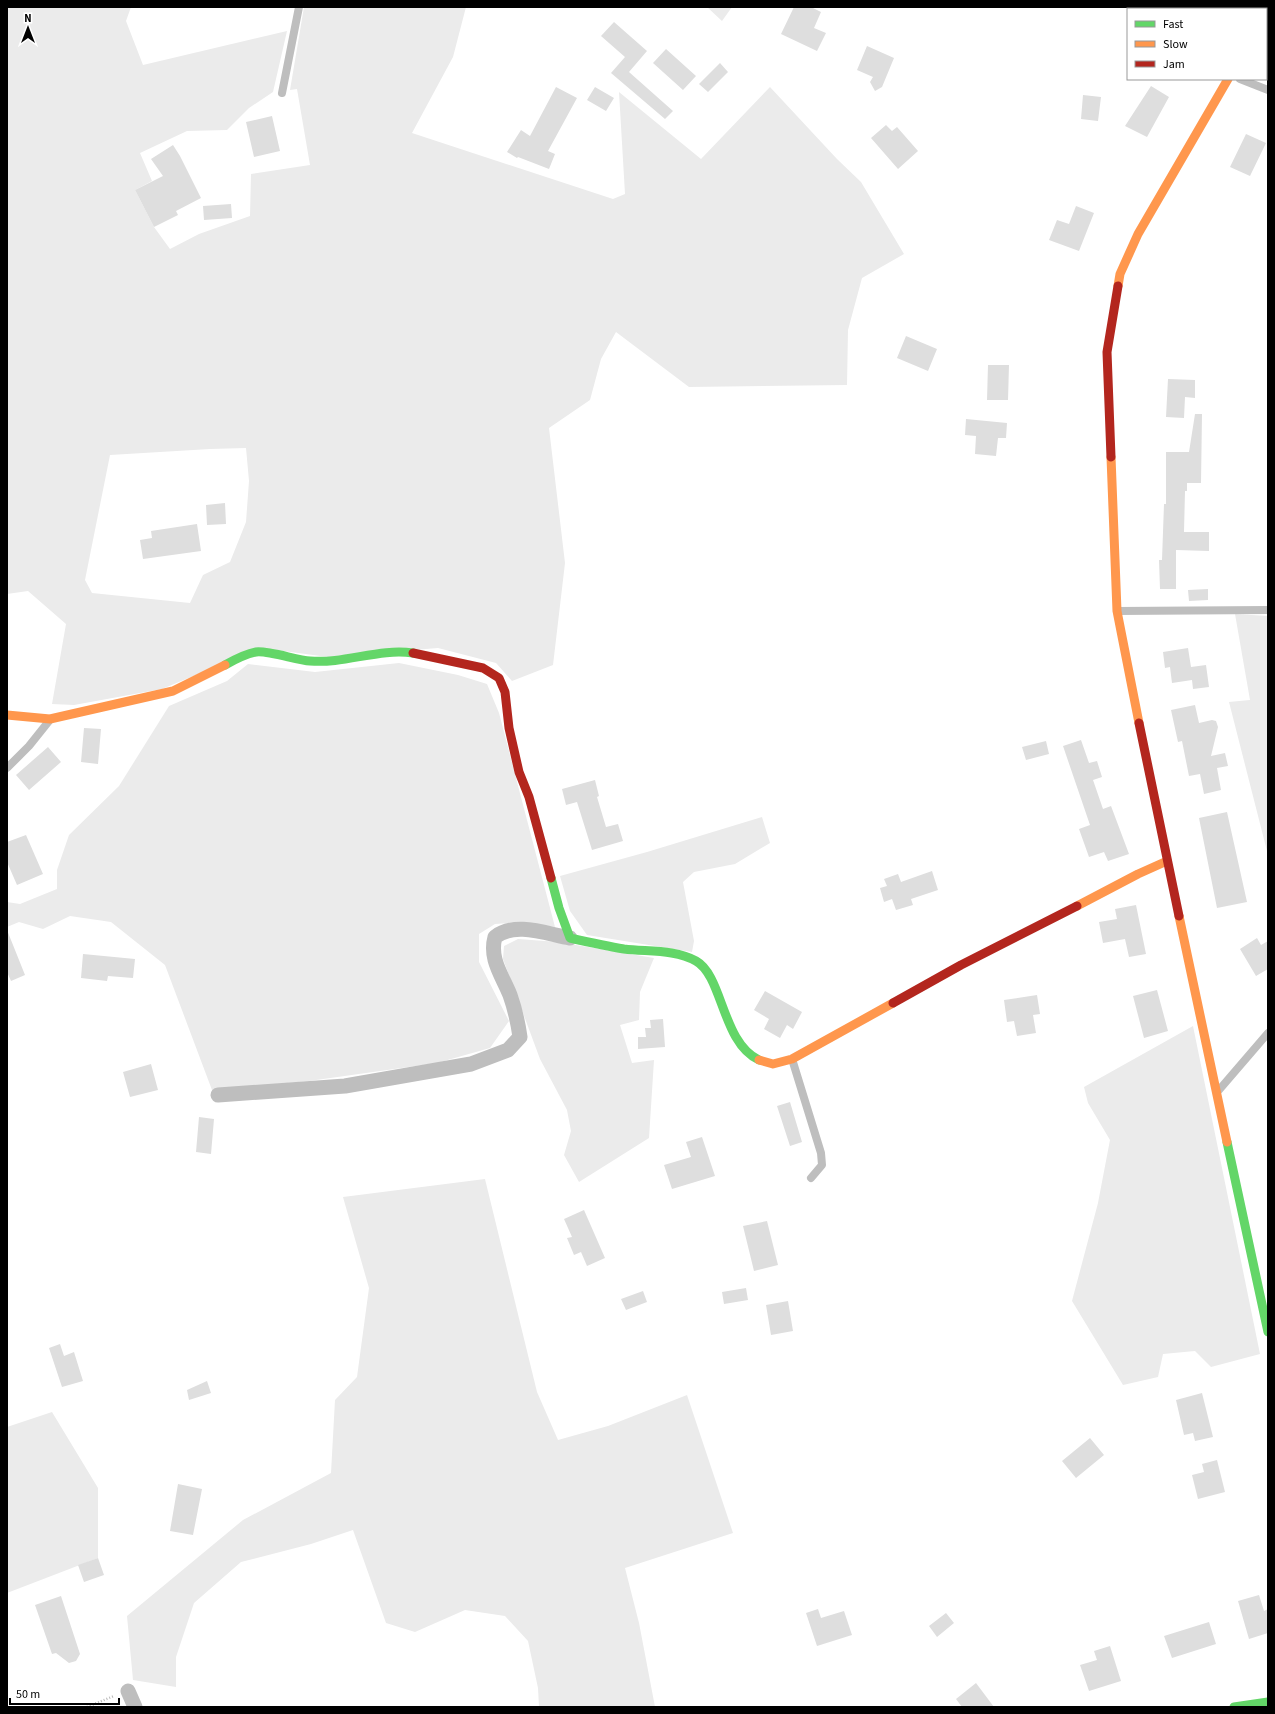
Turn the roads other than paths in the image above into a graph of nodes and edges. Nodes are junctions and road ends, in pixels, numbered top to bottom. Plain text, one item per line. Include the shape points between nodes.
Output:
1 (299, 7) edge
2 (1227, 80) edge
3 (1243, 80) edge
4 (1268, 90) edge
5 (282, 93) dead end
6 (1268, 610) edge
7 (1116, 611) junction
8 (7, 715) edge
9 (50, 719) junction
10 (7, 768) edge
11 (1168, 861) junction
12 (570, 938) junction
13 (1268, 1033) edge
14 (792, 1059) junction
15 (1217, 1092) junction
16 (218, 1095) dead end
17 (811, 1178) dead end
18 (1268, 1332) edge
19 (128, 1691) road end
20 (1268, 1702) edge
21 (136, 1707) edge
22 (1234, 1707) edge

1 - 5 lane
2 - 7 street via 1138,234 1120,274 1107,352
3 - 4 lane
6 - 7 lane
7 - 11 street
8 - 9 street
9 - 10 lane via 29,746
9 - 12 street via 174,691 239,658 257,652 310,661 336,661 398,651 425,654 483,668 499,678 505,692 509,728 519,772 529,797 559,908
11 - 14 street via 961,965
11 - 15 street
12 - 14 street via 624,949 670,953 693,960 702,965 718,995 736,1039 747,1052 772,1064
12 - 16 street via 523,929 510,929 495,937 492,954 510,996 518,1020 520,1037 508,1050 471,1064 345,1086
13 - 15 lane
14 - 17 lane via 822,1153 822,1165
15 - 18 street
19 - 21 street
20 - 22 street

